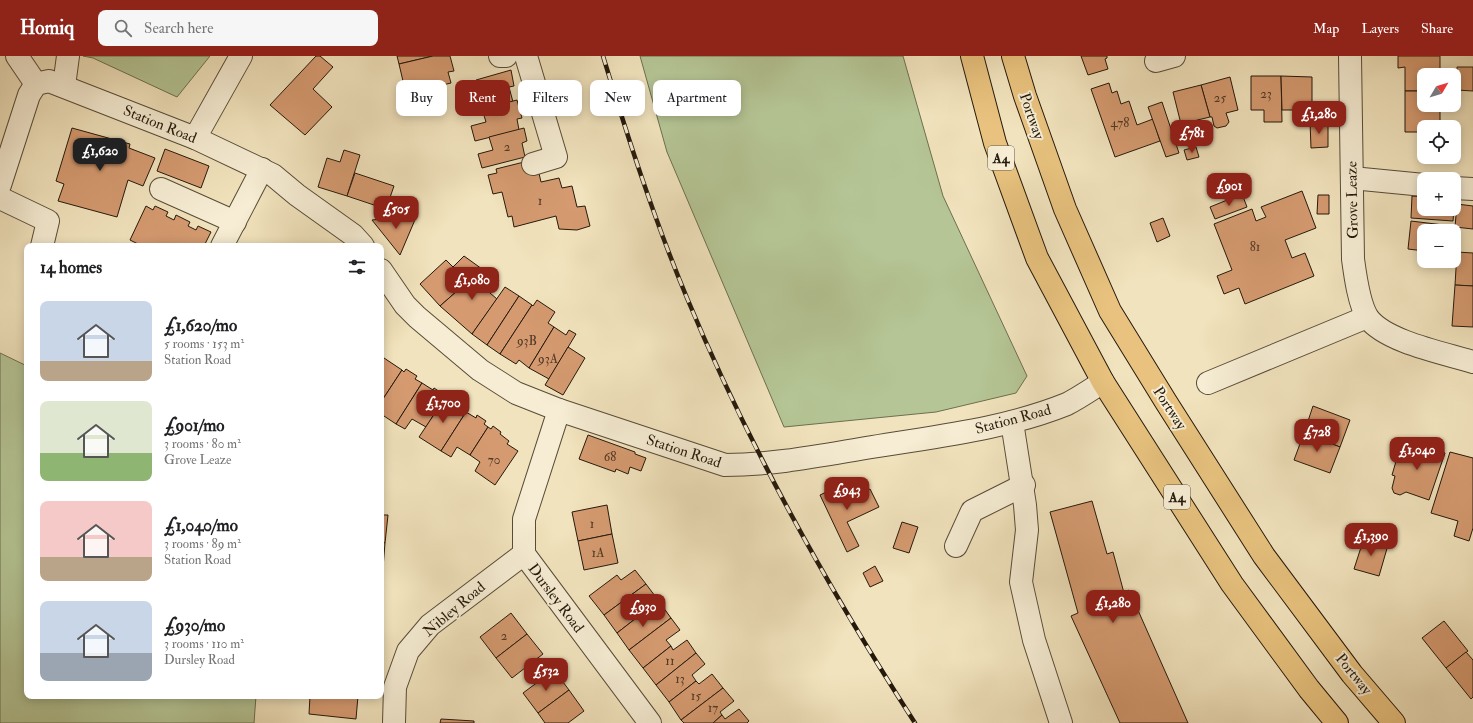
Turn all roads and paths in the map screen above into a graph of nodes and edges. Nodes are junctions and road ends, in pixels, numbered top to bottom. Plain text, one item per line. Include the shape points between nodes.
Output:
1 (17, 56) edge
2 (68, 56) edge
3 (241, 56) edge
4 (500, 56) edge
5 (506, 56) edge
6 (526, 56) edge
7 (972, 56) edge
8 (1013, 56) edge
9 (1350, 56) edge
10 (36, 84) junction
11 (64, 86) junction
12 (195, 138) junction
13 (533, 164) dead end
14 (262, 169) junction
15 (1352, 178) junction
16 (1417, 184) edge
17 (0, 185) edge
18 (161, 189) dead end
19 (1461, 189) edge
20 (1473, 190) edge
21 (0, 198) edge
22 (235, 222) junction
23 (43, 243) edge
24 (224, 243) edge
25 (361, 243) edge
26 (384, 274) edge
27 (1367, 317) junction
28 (1473, 362) edge
29 (1104, 382) junction
30 (1208, 383) dead end
31 (559, 410) junction
32 (1012, 422) junction
33 (1024, 485) junction
34 (956, 546) dead end
35 (524, 554) junction
36 (394, 723) edge
37 (650, 723) edge
38 (1061, 723) edge
39 (1337, 723) edge
40 (1394, 723) edge

1 - 10 street
2 - 11 street
3 - 12 street
4 - 5 street
6 - 13 street via 556,157
7 - 29 highway, A4 via 995,143 1038,258
8 - 40 highway, Portway via 1065,210 1110,311 1264,556 1352,674
9 - 15 street, Grove Leaze
10 - 11 street, Station Road via 49,81
10 - 17 street via 29,95
11 - 12 street, Station Road
12 - 14 street, Station Road
14 - 22 street
14 - 25 street, Station Road via 354,235
15 - 16 street
15 - 27 street, Grove Leaze via 1353,259 1358,291
18 - 22 street
19 - 20 street
21 - 23 street via 48,221
22 - 24 street
26 - 31 street, Station Road via 416,317 480,370 516,393
27 - 28 street via 1387,335
27 - 30 street
29 - 32 street, Station Road via 1068,403
29 - 39 highway, A4 via 1232,584
31 - 32 street, Station Road via 725,465 787,461
31 - 35 street, Dursley Road via 524,519
32 - 33 street
33 - 34 street via 972,511
33 - 38 street via 1027,530 1022,582 1034,640
35 - 36 street, Nibley Road via 430,625 408,651 395,687
35 - 37 street, Dursley Road

